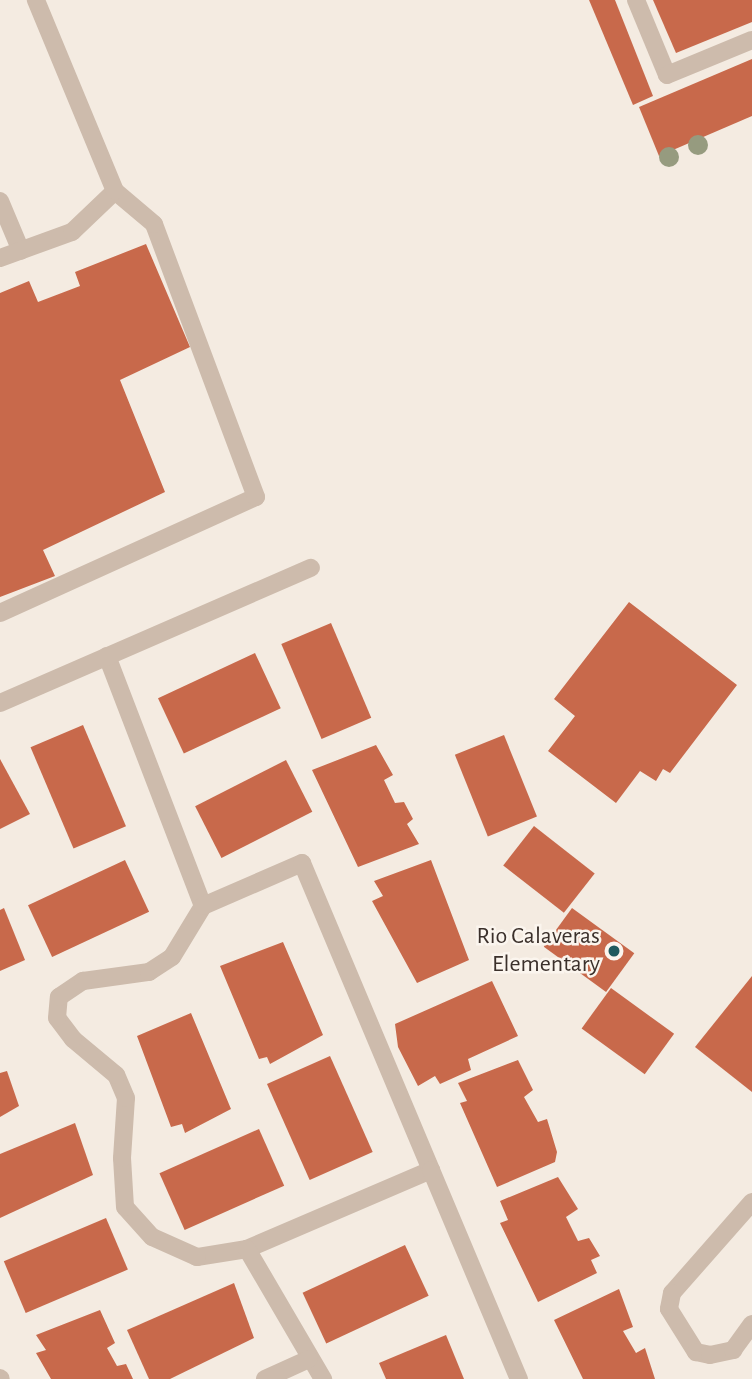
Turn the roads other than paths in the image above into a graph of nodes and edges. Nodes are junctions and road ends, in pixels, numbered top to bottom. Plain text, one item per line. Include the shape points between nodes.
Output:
1 (36, 0) edge
2 (636, 0) edge
3 (752, 40) edge
4 (115, 191) junction
5 (0, 201) edge
6 (21, 251) junction
7 (0, 258) edge
8 (311, 568) dead end
9 (0, 613) edge
10 (107, 656) junction
11 (0, 703) edge
12 (203, 906) junction
13 (431, 1170) junction
14 (752, 1202) edge
15 (247, 1249) junction
16 (752, 1324) edge
17 (309, 1359) junction
18 (265, 1379) edge
19 (323, 1379) edge
20 (519, 1379) edge

1 - 4 lane
2 - 3 lane via 667,75
4 - 6 lane via 72,232
4 - 9 lane via 154,224 256,497
5 - 6 lane
6 - 7 lane
8 - 10 lane
10 - 11 lane
10 - 12 lane
12 - 13 lane via 302,863
12 - 15 lane via 172,957 149,972 83,981 59,998 57,1018 73,1039 116,1075 126,1098 125,1207 152,1237 197,1257
13 - 15 lane
13 - 20 lane
14 - 16 lane via 672,1293 669,1308 696,1352 710,1355 733,1350
15 - 17 lane
17 - 18 lane
17 - 19 lane

